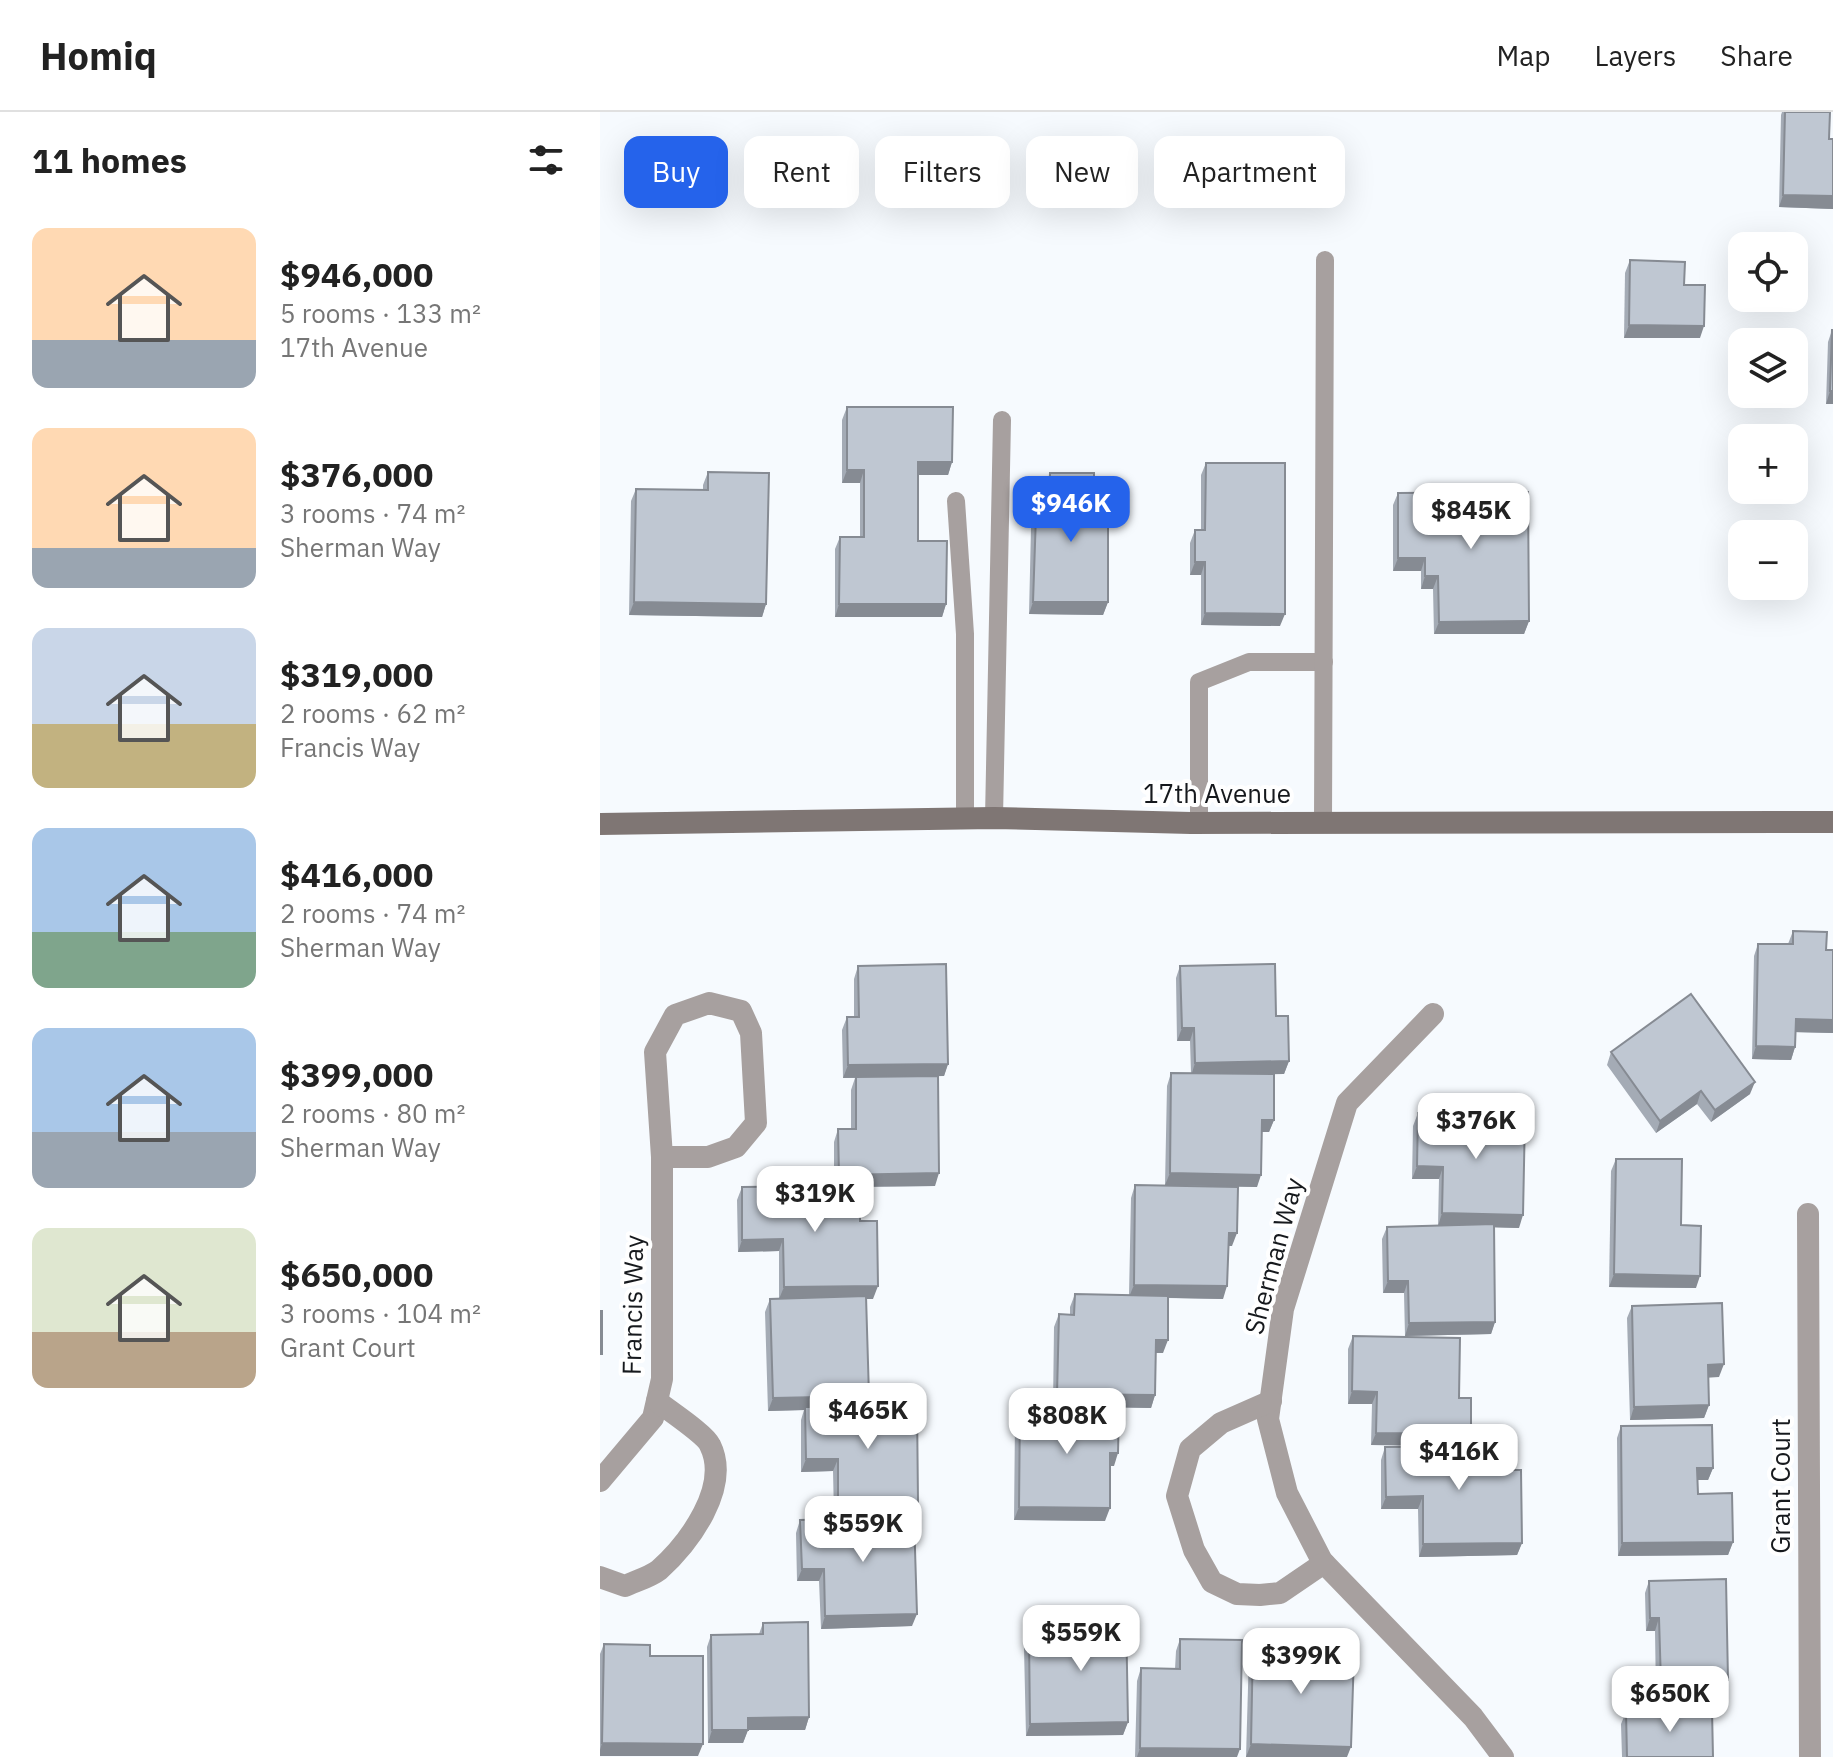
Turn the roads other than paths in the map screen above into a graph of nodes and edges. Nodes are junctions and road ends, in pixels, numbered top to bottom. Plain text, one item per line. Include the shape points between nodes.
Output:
1 (1325, 260) dead end
2 (1002, 420) dead end
3 (956, 501) dead end
4 (1324, 662) junction
5 (994, 818) junction
6 (965, 819) junction
7 (1833, 822) edge
8 (1199, 823) junction
9 (1323, 823) junction
10 (600, 824) edge
11 (1433, 1014) dead end
12 (662, 1157) junction
13 (1808, 1214) dead end
14 (657, 1401) junction
15 (1271, 1401) junction
16 (600, 1481) edge
17 (1324, 1563) junction
18 (600, 1577) edge
19 (1503, 1757) edge
20 (1810, 1757) edge

1 - 4 lane
2 - 5 lane
3 - 6 lane via 965,634
4 - 8 lane via 1249,662 1199,682
4 - 9 lane
5 - 6 main road, 17th Avenue
5 - 8 main road, 17th Avenue
6 - 10 main road, 17th Avenue
7 - 9 main road, 17th Avenue
8 - 9 main road, 17th Avenue
11 - 15 street, Sherman Way via 1347,1103 1283,1309
12 - 12 street, Francis Way via 655,1052 675,1015 709,1003 741,1011 751,1033 756,1123 736,1147 708,1157
12 - 14 street, Francis Way via 662,1379
13 - 20 street, Grant Court
14 - 16 street, Francis Way via 653,1418
14 - 18 street via 709,1442 716,1468 713,1489 696,1529 656,1572 625,1586
15 - 17 street, Sherman Way via 1268,1419 1287,1493
15 - 17 street via 1221,1423 1190,1449 1177,1496 1194,1550 1212,1582 1237,1594 1280,1593
17 - 19 street, Sherman Way via 1473,1717

